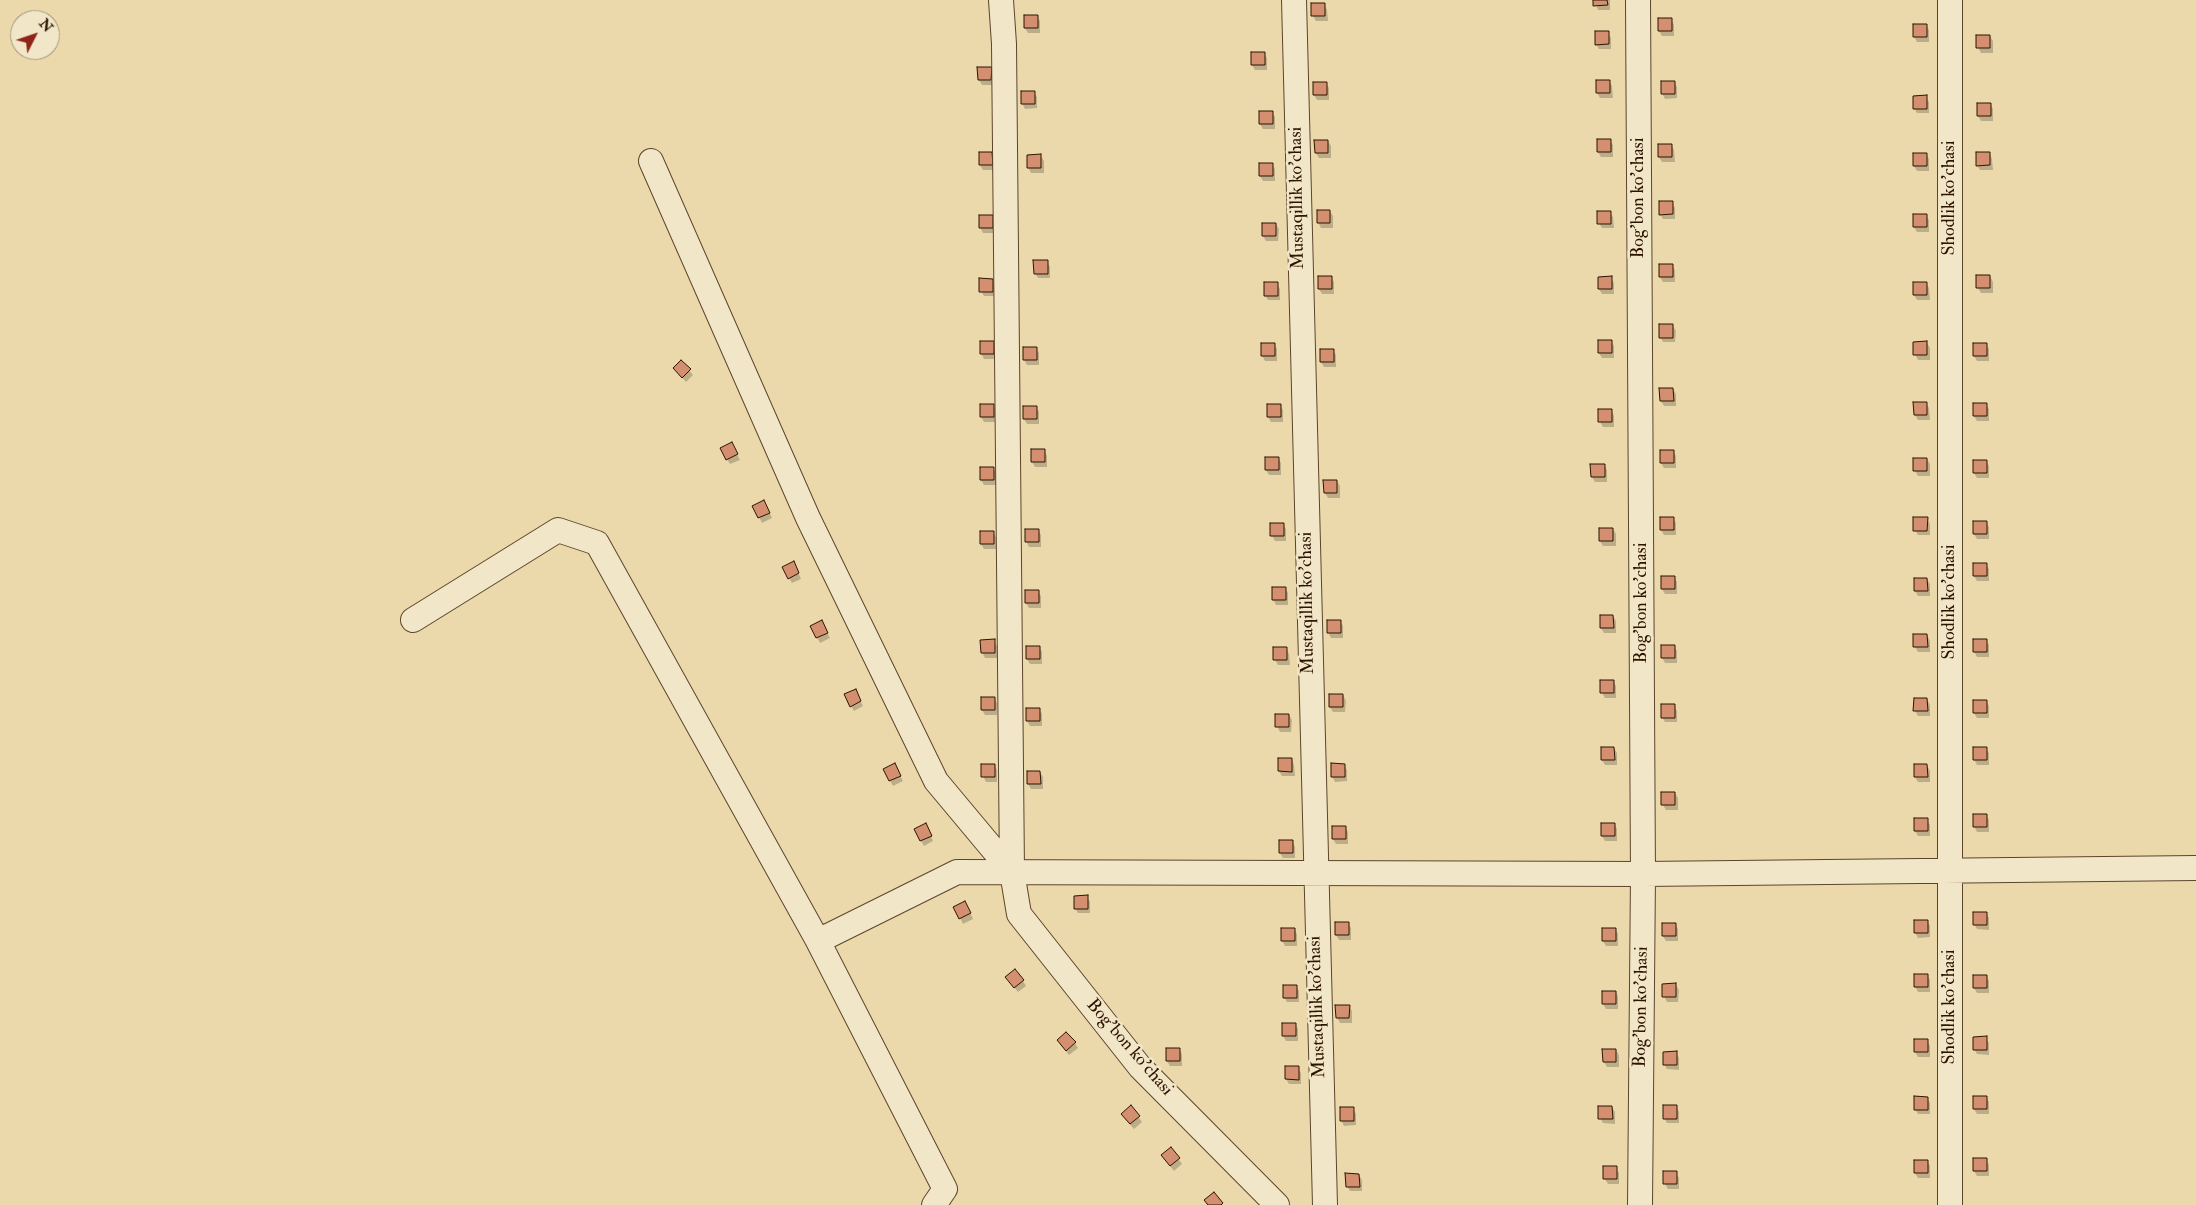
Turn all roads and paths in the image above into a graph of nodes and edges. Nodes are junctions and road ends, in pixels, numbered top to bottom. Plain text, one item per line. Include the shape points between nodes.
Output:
1 (1001, 0) edge
2 (1294, 0) edge
3 (1638, 0) edge
4 (1950, 0) edge
5 (651, 161) dead end
6 (413, 620) dead end
7 (2196, 868) edge
8 (1012, 872) junction
9 (1950, 872) junction
10 (1314, 874) junction
11 (1643, 874) junction
12 (818, 941) junction
13 (934, 1205) edge
14 (1277, 1205) edge
15 (1325, 1205) edge
16 (1640, 1205) edge
17 (1950, 1205) edge

1 - 8 street, Bog'bon ko'chasi
2 - 10 street, Mustaqillik ko'chasi
3 - 11 street, Bog'bon ko'chasi
4 - 9 street, Shodlik ko'chasi
5 - 8 street via 808,518 936,781
6 - 12 street via 558,530 597,543
7 - 9 street
8 - 10 street
8 - 12 street via 957,872
8 - 14 street, Bog'bon ko'chasi via 1019,914 1128,1052
9 - 11 street
9 - 17 street, Shodlik ko'chasi
10 - 11 street
10 - 15 street, Mustaqillik ko'chasi
11 - 16 street, Bog'bon ko'chasi
12 - 13 street via 945,1189

